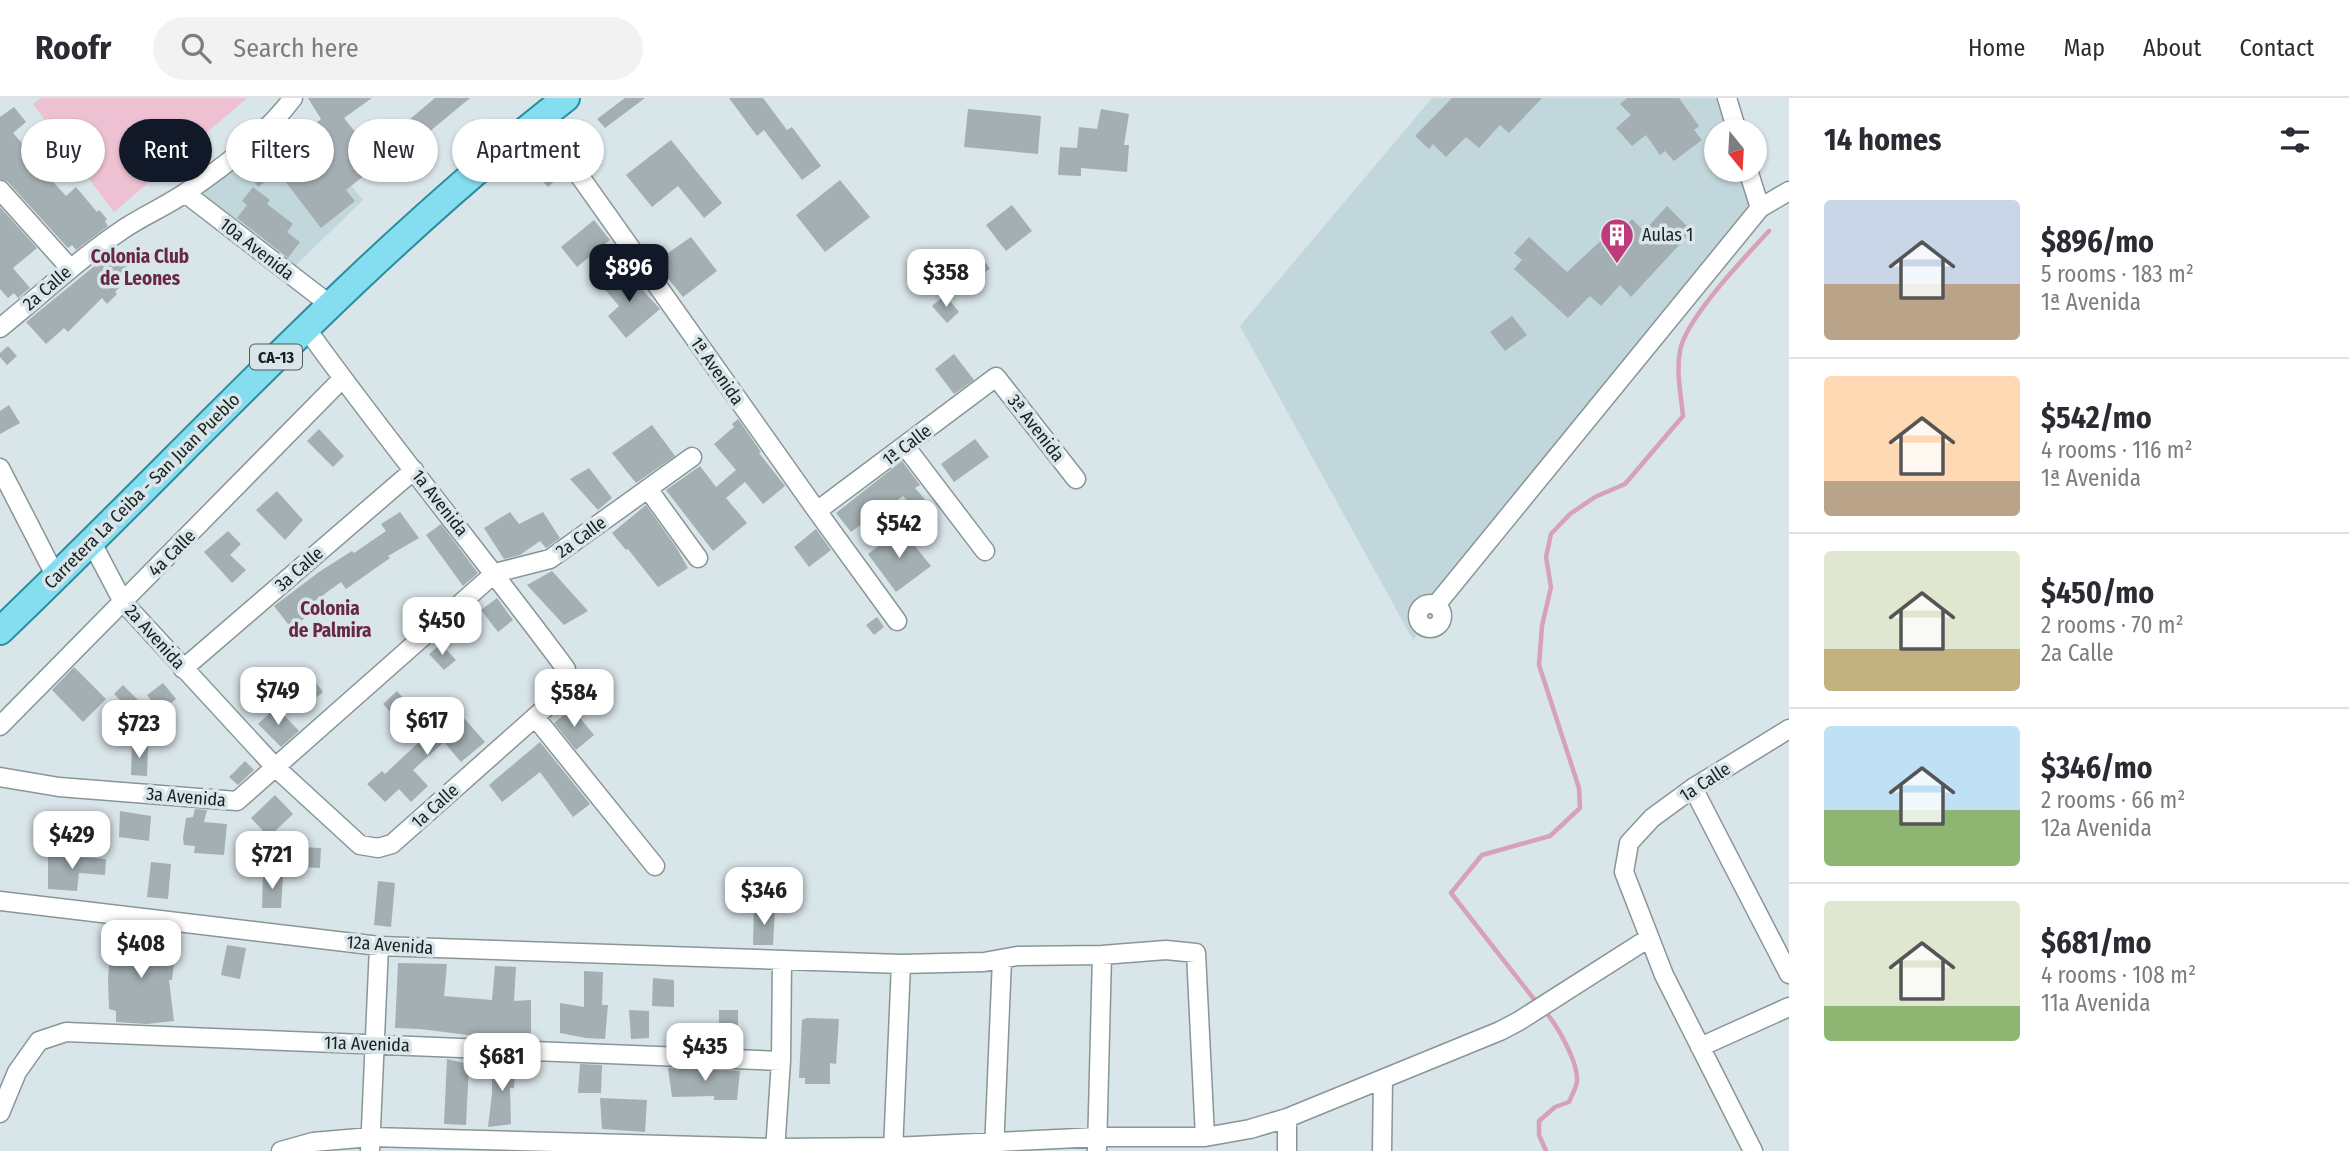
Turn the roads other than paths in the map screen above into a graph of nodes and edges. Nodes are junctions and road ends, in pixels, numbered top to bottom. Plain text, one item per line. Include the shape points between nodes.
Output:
1 (293, 98) edge
2 (566, 98) edge
3 (1727, 98) edge
4 (541, 119) edge
5 (1733, 119) edge
6 (463, 182) edge
7 (584, 182) edge
8 (1752, 182) edge
9 (0, 190) edge
10 (1789, 191) edge
11 (185, 193) junction
12 (1760, 208) junction
13 (70, 268) junction
14 (329, 304) junction
15 (0, 328) edge
16 (306, 328) junction
17 (996, 377) joint
18 (342, 379) junction
19 (905, 446) junction
20 (692, 457) dead end
21 (0, 468) edge
22 (414, 470) junction
23 (1076, 479) dead end
24 (648, 489) junction
25 (817, 511) junction
26 (91, 541) junction
27 (985, 551) dead end
28 (698, 558) dead end
29 (495, 572) junction
30 (56, 577) junction
31 (123, 602) junction
32 (1436, 605) dead end
33 (897, 621) dead end
34 (0, 631) edge
35 (183, 668) junction
36 (567, 681) joint
37 (535, 717) junction
38 (0, 726) edge
39 (1789, 729) edge
40 (275, 767) junction
41 (0, 777) edge
42 (1693, 788) junction
43 (392, 844) joint
44 (655, 866) dead end
45 (0, 901) edge
46 (1649, 938) junction
47 (379, 946) junction
48 (1102, 955) junction
49 (1002, 959) junction
50 (782, 961) junction
51 (901, 964) junction
52 (1789, 974) edge
53 (1789, 1007) edge
54 (375, 1044) junction
55 (1700, 1047) junction
56 (781, 1061) junction
57 (1383, 1079) junction
58 (0, 1113) edge
59 (1287, 1118) junction
60 (1205, 1137) junction
61 (371, 1144) edge
62 (1098, 1144) edge
63 (994, 1147) edge
64 (893, 1149) edge
65 (775, 1150) edge
66 (281, 1151) edge
67 (1287, 1151) edge
68 (1382, 1151) edge
69 (1753, 1151) edge

1 - 11 street, 2a Calle via 279,117
2 - 4 main road, Carretera La Ceiba - San Juan Pueblo / CA-13
3 - 5 street
6 - 14 main road, Carretera La Ceiba - San Juan Pueblo / CA-13
7 - 25 street, 1ª Avenida
8 - 12 street
9 - 13 street
10 - 12 street
11 - 13 street, 2a Calle
11 - 14 street, 10a Avenida
12 - 32 street
13 - 15 street, 2a Calle
14 - 16 main road, Carretera La Ceiba - San Juan Pueblo / CA-13
16 - 18 street, 1a Avenida
16 - 26 main road, Carretera La Ceiba - San Juan Pueblo / CA-13
17 - 19 street, 1ª Calle
17 - 23 street, 3ª Avenida
18 - 22 street, 1a Avenida
18 - 31 street, 4a Calle
19 - 25 street, 1ª Calle
19 - 27 street
20 - 24 street, 2a Calle
21 - 30 street
22 - 29 street, 1a Avenida
22 - 35 street, 3a Calle
24 - 28 street
24 - 29 street, 2a Calle via 550,559
25 - 33 street, 1ª Avenida
26 - 30 main road, Carretera La Ceiba - San Juan Pueblo / CA-13
26 - 31 street, 2a Avenida
29 - 36 street, 1a Avenida via 566,669
29 - 40 street, 2a Calle
30 - 34 main road, Carretera La Ceiba - San Juan Pueblo / CA-13
31 - 35 street, 2a Avenida
31 - 38 street, 4a Calle
35 - 40 street, 2a Avenida
36 - 37 street, 1a Calle via 561,694
37 - 43 street, 1a Calle
37 - 44 street
39 - 42 street, 1a Calle
40 - 41 street, 3a Avenida via 237,801 59,787
40 - 43 street, 2a Avenida via 360,845 378,848
42 - 46 street, 1a Calle via 1652,818 1629,843 1624,872
42 - 52 street
45 - 47 street, 12a Avenida
46 - 55 street
46 - 57 street via 1520,1021
47 - 50 street, 12a Avenida
47 - 54 street
48 - 49 street, 12a Avenida
48 - 60 street, 12a Avenida via 1166,950 1196,953
48 - 62 street
49 - 51 street, 12a Avenida
49 - 63 street
50 - 51 street, 12a Avenida
50 - 56 street
51 - 64 street
53 - 55 street
54 - 56 street, 11a Avenida
54 - 58 street, 11a Avenida via 66,1032 39,1041 17,1072
54 - 61 street
55 - 69 street
56 - 65 street
57 - 59 street
57 - 68 street
59 - 60 street
59 - 67 street
60 - 62 street
61 - 65 street
61 - 66 street via 313,1142
62 - 63 street
63 - 64 street
64 - 65 street

